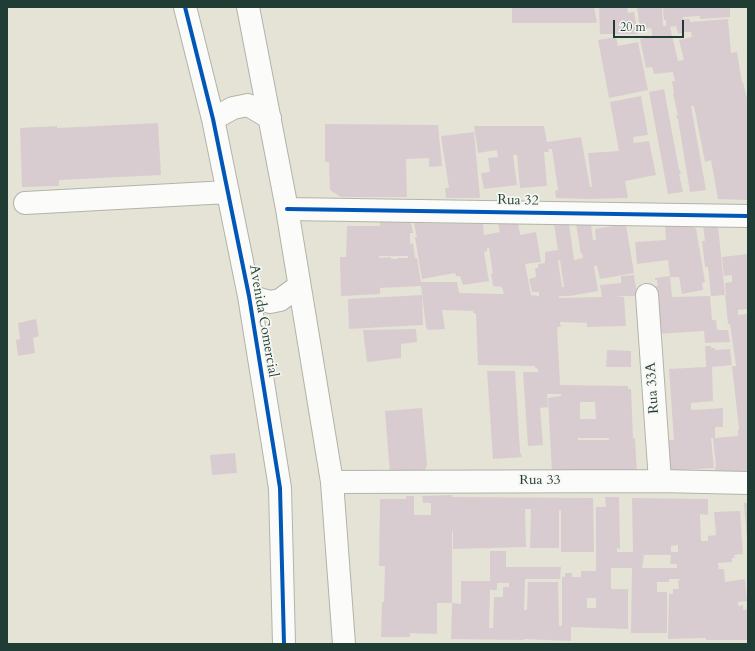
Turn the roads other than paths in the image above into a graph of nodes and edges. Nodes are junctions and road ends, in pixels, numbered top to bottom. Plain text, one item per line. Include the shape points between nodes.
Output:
1 (185, 7) edge
2 (248, 7) edge
3 (270, 118) junction
4 (213, 119) junction
5 (228, 192) junction
6 (25, 203) dead end
7 (287, 209) junction
8 (748, 216) edge
9 (300, 286) junction
10 (647, 294) dead end
11 (249, 296) junction
12 (660, 481) junction
13 (332, 482) junction
14 (748, 483) edge
15 (284, 644) edge
16 (344, 644) edge

1 - 4 street, Avenida Comercial
2 - 3 street
3 - 4 street via 248,105 233,108
3 - 7 street
4 - 5 street, Avenida Comercial
5 - 6 street
5 - 11 street, Avenida Comercial
7 - 8 street, Rua 32
7 - 9 street
9 - 11 street via 280,300 270,302
9 - 13 street
10 - 12 street, Rua 33A
11 - 15 street, Avenida Comercial via 280,488
12 - 13 street, Rua 33
12 - 14 street, Rua 33
13 - 16 street

